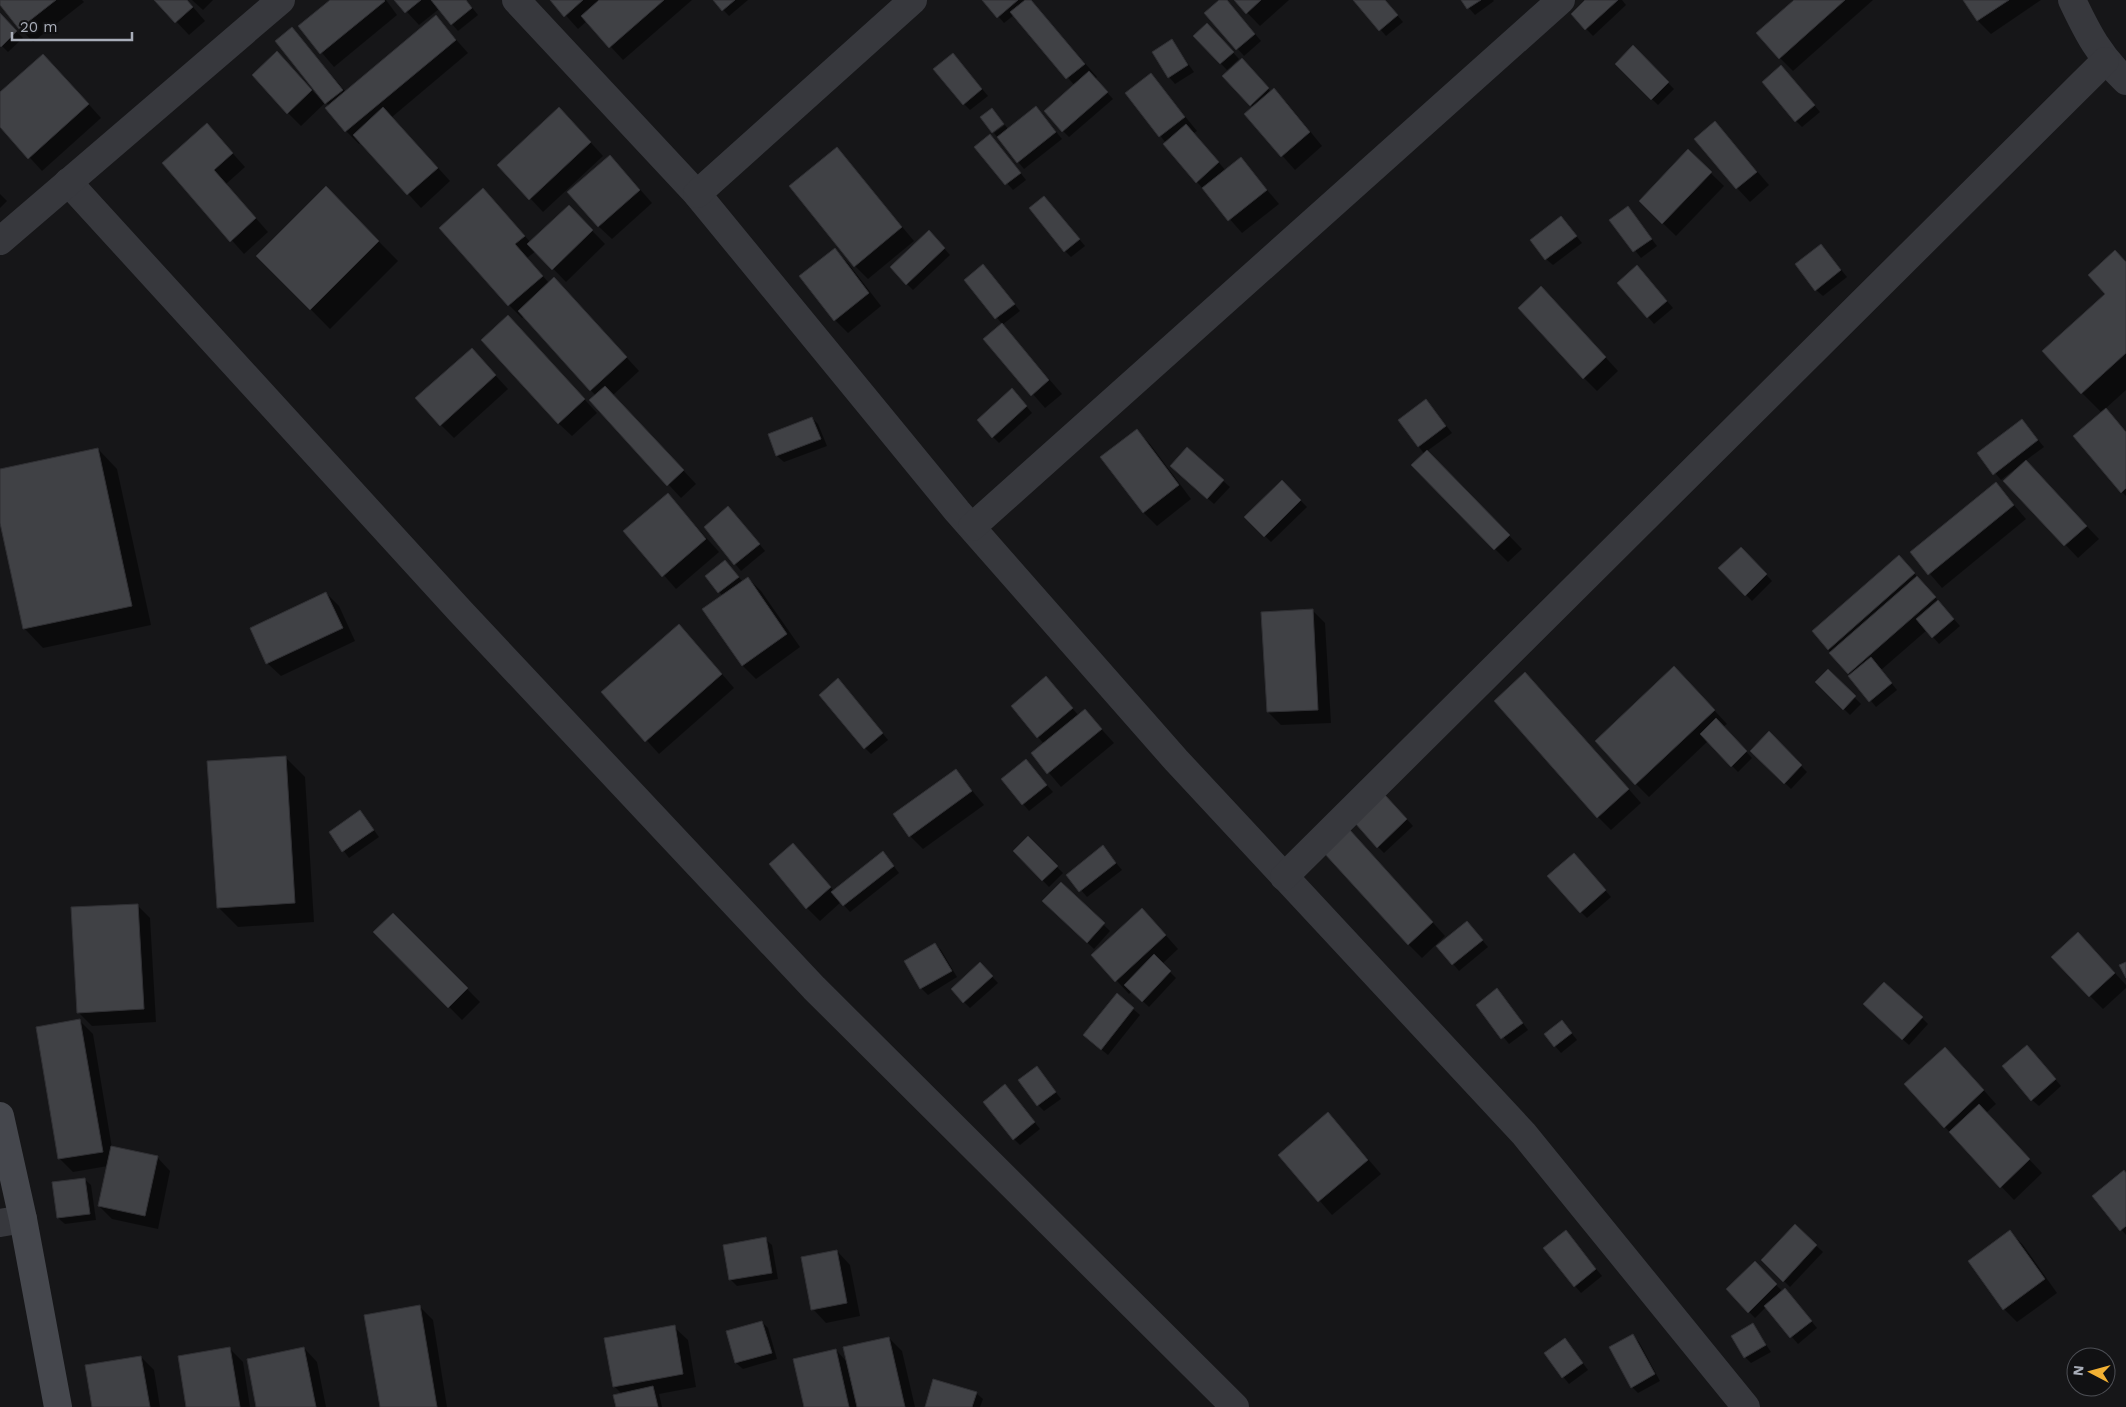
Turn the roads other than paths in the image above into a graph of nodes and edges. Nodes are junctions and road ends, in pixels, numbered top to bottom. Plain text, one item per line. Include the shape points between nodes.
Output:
1 (280, 0) edge
2 (516, 0) edge
3 (913, 0) edge
4 (1561, 0) edge
5 (2072, 0) edge
6 (2105, 61) junction
7 (2126, 81) edge
8 (68, 182) junction
9 (697, 194) junction
10 (0, 240) edge
11 (972, 527) junction
12 (1284, 877) junction
13 (0, 1116) edge
14 (11, 1221) edge
15 (58, 1407) edge
16 (1235, 1407) edge
17 (1746, 1407) edge

1 - 8 street
2 - 9 street
3 - 9 street
4 - 11 street
5 - 6 street
6 - 7 street
6 - 12 street
8 - 10 street
8 - 16 street via 460,611 814,988
9 - 11 street
11 - 12 street via 1176,760
12 - 17 street via 1524,1134
13 - 14 street
14 - 15 street

